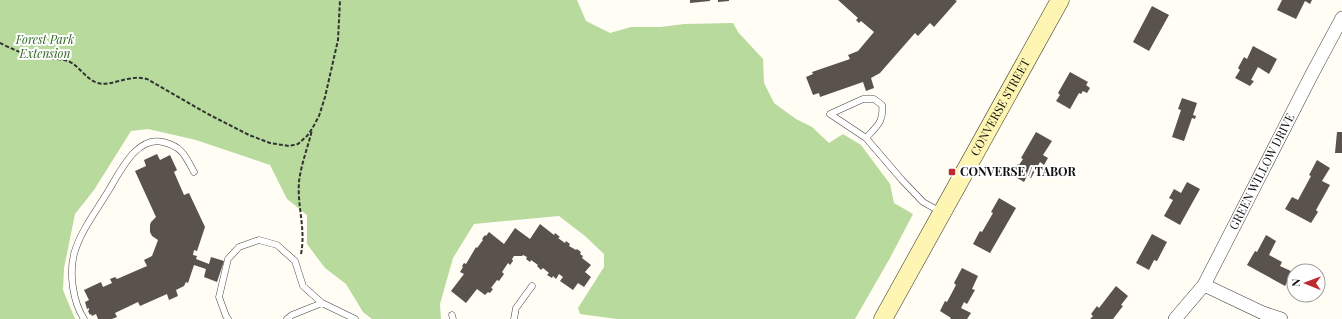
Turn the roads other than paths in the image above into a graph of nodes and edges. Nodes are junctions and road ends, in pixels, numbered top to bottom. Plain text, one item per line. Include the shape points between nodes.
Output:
1 (1060, 0) edge
2 (1342, 18) edge
3 (866, 138) junction
4 (194, 172) dead end
5 (943, 213) junction
6 (1204, 285) junction
7 (532, 286) dead end
8 (322, 303) junction
9 (84, 319) edge
10 (228, 319) edge
11 (287, 319) edge
12 (355, 319) edge
13 (514, 319) edge
14 (883, 319) edge
15 (1175, 319) edge
16 (1281, 319) edge

1 - 5 main road, CONVERSE STREET
2 - 6 street, GREEN WILLOW DRIVE
3 - 3 lane via 879,124 883,114 882,105 874,99 863,99 830,114
3 - 5 lane via 923,202
4 - 9 lane via 180,149 159,141 147,142 137,149 126,163 82,233 74,256 72,285 78,310
5 - 14 main road, CONVERSE STREET
6 - 15 street, GREEN WILLOW DRIVE
6 - 16 street
7 - 13 lane via 516,308
8 - 10 lane via 303,286 295,261 276,245 259,240 239,247 228,259 219,298
8 - 11 lane
8 - 12 lane

